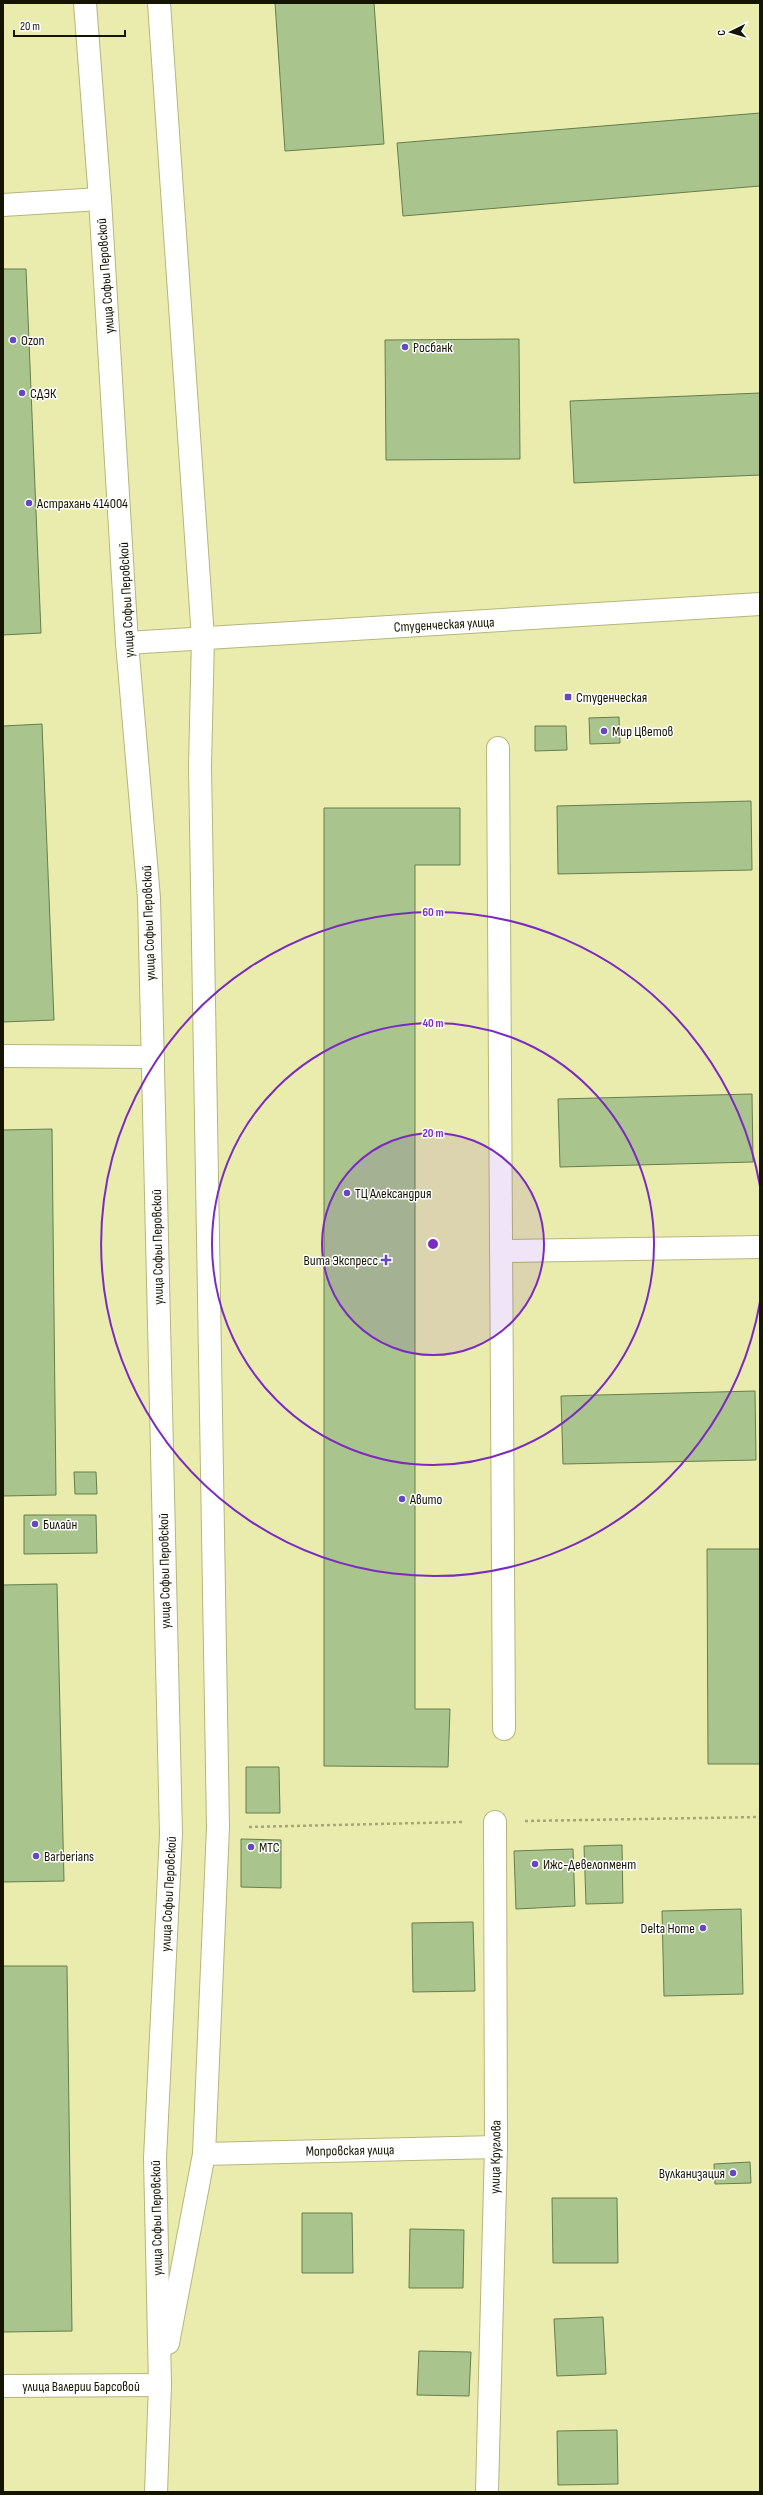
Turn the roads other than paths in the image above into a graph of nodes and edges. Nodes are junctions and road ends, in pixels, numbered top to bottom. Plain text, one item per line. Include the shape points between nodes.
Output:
1 (85, 3) edge
2 (159, 3) edge
3 (100, 199) junction
4 (3, 205) edge
5 (760, 604) edge
6 (204, 638) junction
7 (127, 643) junction
8 (498, 748) dead end
9 (3, 1056) edge
10 (153, 1057) junction
11 (760, 1247) edge
12 (501, 1251) junction
13 (504, 1729) dead end
14 (494, 1822) dead end
15 (496, 2147) junction
16 (204, 2154) junction
17 (160, 2385) junction
18 (3, 2386) edge
19 (156, 2492) edge
20 (488, 2492) edge

1 - 3 main road, улица Софьи Перовской
2 - 6 main road
3 - 4 main road
3 - 7 main road, улица Софьи Перовской
5 - 6 main road, Студенческая улица
6 - 7 main road, Студенческая улица
6 - 16 main road via 200,766 218,1827
7 - 10 main road, улица Софьи Перовской via 148,898
8 - 12 main road
9 - 10 main road
10 - 17 main road, улица Софьи Перовской via 170,1834 155,2158
11 - 12 main road
12 - 13 main road
14 - 15 main road, улица Круглова
15 - 16 main road, Мопровская улица
15 - 20 main road, улица Круглова
16 - 17 main road
17 - 18 main road, улица Валерии Барсовой
17 - 19 main road, улица Софьи Перовской

